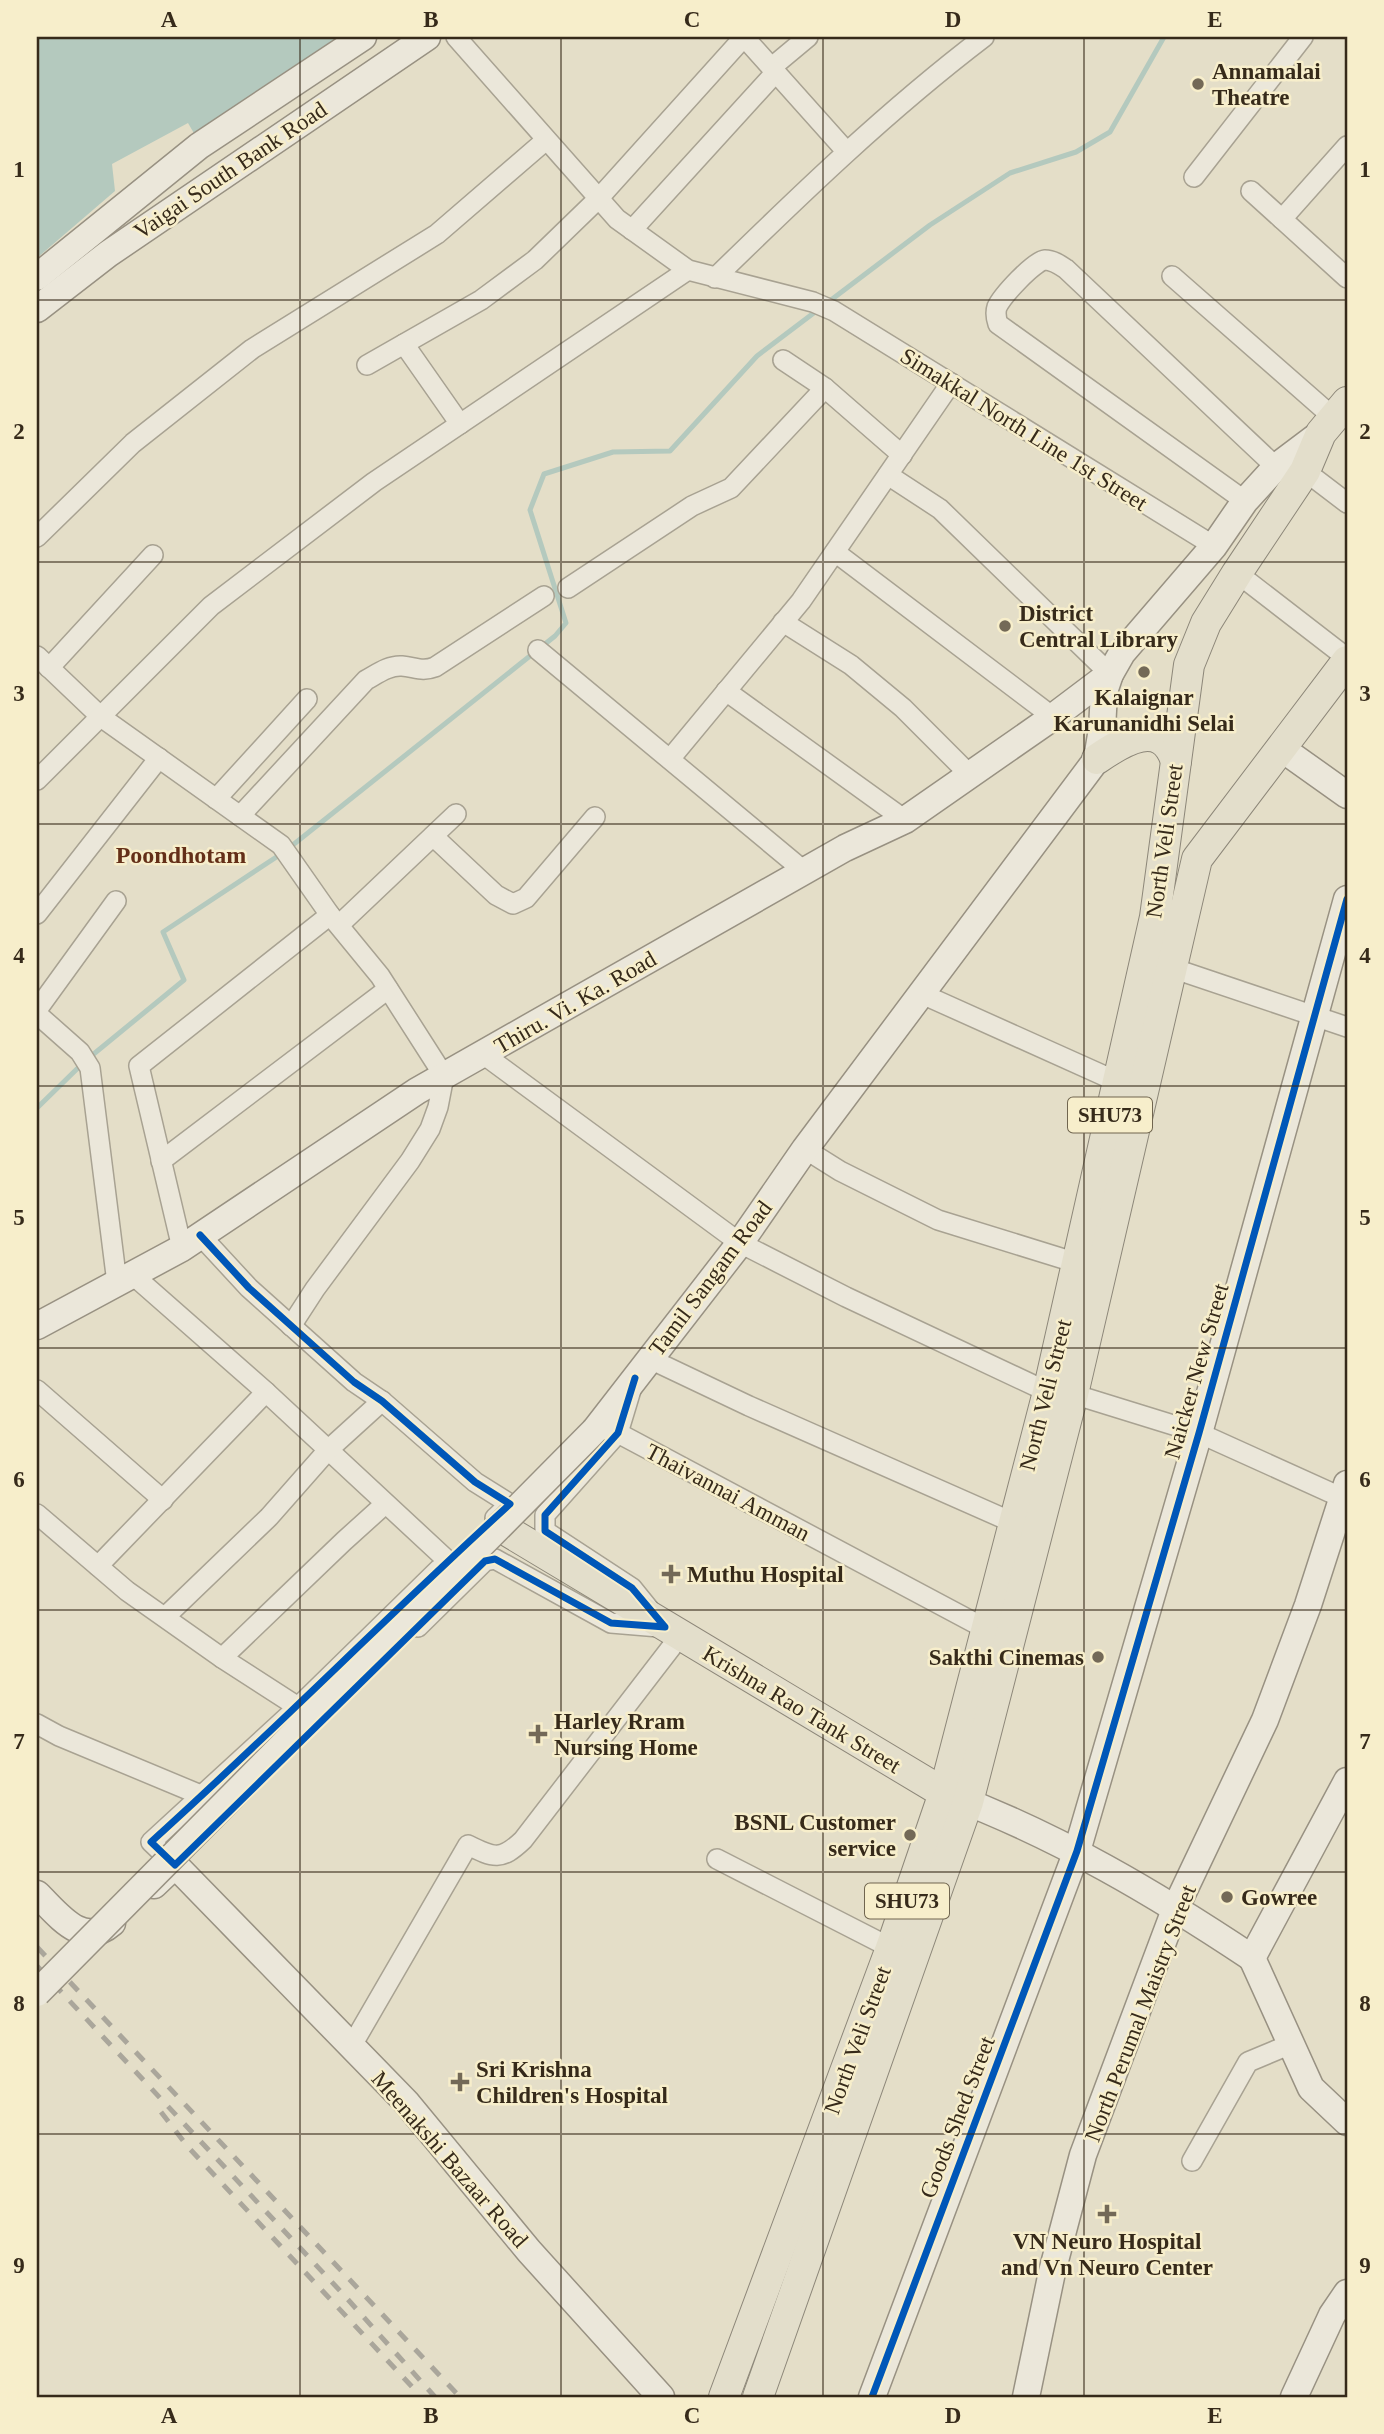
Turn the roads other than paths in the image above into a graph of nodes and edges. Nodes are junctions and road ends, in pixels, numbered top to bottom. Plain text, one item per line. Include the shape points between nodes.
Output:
1 (363, 37) edge
2 (427, 37) edge
3 (456, 37) edge
4 (744, 37) edge
5 (808, 37) edge
6 (984, 37) edge
7 (1303, 37) edge
8 (774, 70) junction
9 (546, 140) junction
10 (1347, 146) edge
11 (846, 150) junction
12 (1194, 177) dead end
13 (1251, 191) dead end
14 (599, 198) junction
15 (1282, 219) junction
16 (632, 229) junction
17 (688, 270) junction
18 (1172, 276) dead end
19 (37, 277) edge
20 (715, 278) junction
21 (1347, 278) edge
22 (37, 309) edge
23 (404, 344) junction
24 (783, 360) dead end
25 (367, 365) dead end
26 (951, 383) junction
27 (825, 388) junction
28 (1334, 417) edge
29 (460, 424) junction
30 (902, 455) junction
31 (1276, 467) junction
32 (1306, 471) junction
33 (888, 475) junction
34 (1245, 501) junction
35 (1347, 503) edge
36 (37, 537) edge
37 (1214, 546) junction
38 (835, 551) junction
39 (153, 555) dead end
40 (1237, 573) junction
41 (568, 588) dead end
42 (544, 596) dead end
43 (783, 622) junction
44 (538, 650) dead end
45 (1347, 660) edge
46 (43, 662) edge
47 (1110, 674) junction
48 (726, 691) junction
49 (307, 699) dead end
50 (101, 717) junction
51 (1053, 717) junction
52 (1281, 748) junction
53 (159, 758) junction
54 (670, 759) junction
55 (1097, 759) junction
56 (1176, 761) junction
57 (970, 775) junction
58 (37, 780) edge
59 (1347, 795) edge
60 (216, 799) junction
61 (456, 814) dead end
62 (240, 816) junction
63 (595, 817) dead end
64 (905, 820) junction
65 (433, 836) junction
66 (1166, 838) junction
67 (1197, 859) junction
68 (804, 871) junction
69 (1347, 899) edge
70 (116, 901) dead end
71 (37, 914) edge
72 (335, 920) junction
73 (1172, 968) junction
74 (388, 989) junction
75 (922, 994) junction
76 (37, 1012) edge
77 (1315, 1015) junction
78 (1347, 1027) edge
79 (484, 1054) junction
80 (444, 1076) junction
81 (1118, 1082) junction
82 (805, 1149) junction
83 (161, 1161) junction
84 (191, 1241) junction
85 (740, 1242) junction
86 (1077, 1263) junction
87 (125, 1279) junction
88 (37, 1326) edge
89 (291, 1326) junction
90 (642, 1369) junction
91 (37, 1390) edge
92 (266, 1392) junction
93 (1061, 1393) junction
94 (382, 1401) junction
95 (607, 1431) junction
96 (1199, 1433) junction
97 (328, 1450) junction
98 (1346, 1494) edge
99 (163, 1500) junction
100 (385, 1504) junction
101 (37, 1514) edge
102 (505, 1515) junction
103 (1014, 1523) junction
104 (448, 1561) junction
105 (98, 1566) junction
106 (165, 1617) junction
107 (986, 1629) junction
108 (673, 1632) junction
109 (222, 1658) junction
110 (298, 1707) junction
111 (37, 1724) edge
112 (1346, 1788) edge
113 (203, 1796) junction
114 (956, 1798) junction
115 (1077, 1851) junction
116 (717, 1859) dead end
117 (175, 1865) junction
118 (37, 1894) edge
119 (1176, 1907) junction
120 (891, 1948) junction
121 (1252, 1958) junction
122 (37, 1993) edge
123 (1291, 2044) junction
124 (351, 2047) junction
125 (1347, 2122) edge
126 (1192, 2161) dead end
127 (1342, 2310) edge
128 (661, 2397) edge
129 (724, 2397) edge
130 (758, 2397) edge
131 (873, 2397) edge
132 (1026, 2397) edge
133 (1294, 2397) edge

1 - 19 street, Vaigai South Bank Road via 199,146
2 - 22 street, Vaigai South Bank Road via 119,246
3 - 9 street, Simakkal North Line 1st Street
4 - 8 street
4 - 14 street
5 - 8 street
6 - 11 street
7 - 12 street
8 - 11 street
8 - 16 street
9 - 14 street, Simakkal North Line 1st Street
9 - 36 street via 437,234 252,349 134,443
10 - 15 street
11 - 20 street
13 - 15 street
14 - 16 street, Simakkal North Line 1st Street
14 - 23 street via 514,276
15 - 21 street
16 - 17 street, Simakkal North Line 1st Street
17 - 20 street, Simakkal North Line 1st Street
17 - 29 street
18 - 28 street
20 - 26 street, Simakkal North Line 1st Street via 834,311
23 - 25 street
23 - 29 street
24 - 27 street
26 - 30 street
26 - 37 street, Simakkal North Line 1st Street
27 - 30 street
27 - 41 street via 731,488 692,506
28 - 31 street
28 - 32 main road, North Veli Street / SHU73
29 - 50 street via 374,482 211,606
30 - 33 street
31 - 34 street
31 - 34 street via 1058,263 1037,262 1004,296 997,307 998,324
32 - 35 street
32 - 40 main road, North Veli Street / SHU73
33 - 38 street
33 - 47 street via 940,509
34 - 37 street
37 - 47 street via 1122,653
38 - 43 street
38 - 51 street
39 - 46 street
40 - 45 street
40 - 56 main road, North Veli Street / SHU73 via 1206,624 1189,665
42 - 62 street via 435,667 396,666 366,680
43 - 48 street
43 - 57 street via 850,665 903,708
44 - 54 street
45 - 52 main road
46 - 50 street
47 - 51 street, Thiru. Vi. Ka. Road
47 - 55 street
48 - 54 street
48 - 64 street
49 - 60 street
50 - 53 street
50 - 58 street
51 - 57 street, Thiru. Vi. Ka. Road
52 - 59 street
52 - 67 main road
53 - 60 street
53 - 71 street
54 - 68 street
55 - 56 main road via 1142,736 1154,737 1171,748
55 - 75 street, Tamil Sangam Road
56 - 66 main road, North Veli Street / SHU73
57 - 64 street, Thiru. Vi. Ka. Road
60 - 62 street
61 - 65 street
62 - 72 street via 286,852
63 - 65 street via 526,898 513,904 496,895
64 - 68 street, Thiru. Vi. Ka. Road
65 - 72 street
66 - 67 main road via 1176,851
66 - 81 main road, North Veli Street / SHU73 via 1155,917
67 - 73 main road, North Veli Street / SHU73
68 - 79 street, Thiru. Vi. Ka. Road
69 - 77 street, Naicker New Street
70 - 76 street
72 - 74 street
72 - 83 street via 139,1066
73 - 77 street
73 - 93 main road, North Veli Street / SHU73
74 - 80 street
74 - 83 street
75 - 81 street
75 - 82 street, Tamil Sangam Road
76 - 87 street via 85,1060
77 - 78 street
77 - 96 street, Naicker New Street
79 - 80 street, Thiru. Vi. Ka. Road
79 - 85 street
80 - 84 street, Thiru. Vi. Ka. Road
80 - 89 street via 430,1129 417,1151
81 - 86 main road, North Veli Street / SHU73
82 - 85 street, Tamil Sangam Road
82 - 86 street via 938,1220
83 - 84 street
84 - 87 street, Thiru. Vi. Ka. Road
84 - 89 street
85 - 90 street, Tamil Sangam Road
85 - 93 street via 846,1297
86 - 93 main road, North Veli Street / SHU73
87 - 88 street, Thiru. Vi. Ka. Road
87 - 92 street
89 - 94 street
90 - 95 street, Tamil Sangam Road
90 - 103 street via 749,1406
91 - 99 street
92 - 97 street
92 - 99 street
93 - 96 street
93 - 103 main road, North Veli Street / SHU73
93 - 114 main road, North Veli Street / SHU73
94 - 97 street
94 - 102 street via 475,1482
95 - 102 street, Tamil Sangam Road, bridge
95 - 107 street, Thaivannai Amman
95 - 108 street via 545,1515 545,1531 632,1588
96 - 98 street
96 - 115 street, Naicker New Street
97 - 100 street
97 - 106 street via 269,1517
98 - 119 street, North Perumal Maistry Street via 1265,1720
99 - 105 street
100 - 104 street
100 - 109 street
101 - 105 street
102 - 104 street
102 - 108 main road, Krishna Rao Tank Street via 624,1603
102 - 122 street, Tamil Sangam Road, bridge
103 - 107 main road, North Veli Street / SHU73
104 - 110 street
105 - 106 street
106 - 109 street
107 - 114 main road, North Veli Street / SHU73
108 - 114 main road, Krishna Rao Tank Street
108 - 117 street via 611,1623 495,1559 485,1561
108 - 124 street via 523,1840 502,1856 468,1846
109 - 110 street
110 - 113 street
111 - 113 street
112 - 121 street
113 - 117 street via 151,1842
114 - 115 street
114 - 120 main road, North Veli Street / SHU73
114 - 130 main road, North Veli Street / SHU73
115 - 119 street
115 - 131 street, Goods Shed Street
116 - 120 street
117 - 118 street via 103,1930 90,1933 68,1924
117 - 124 street, Meenakshi Bazaar Road
119 - 121 street
119 - 132 street, North Perumal Maistry Street via 1083,2155
120 - 129 main road, North Veli Street / SHU73
121 - 123 street
123 - 125 street via 1311,2088
123 - 126 street via 1248,2062
124 - 128 street, Meenakshi Bazaar Road via 406,2102 529,2251
127 - 133 street

